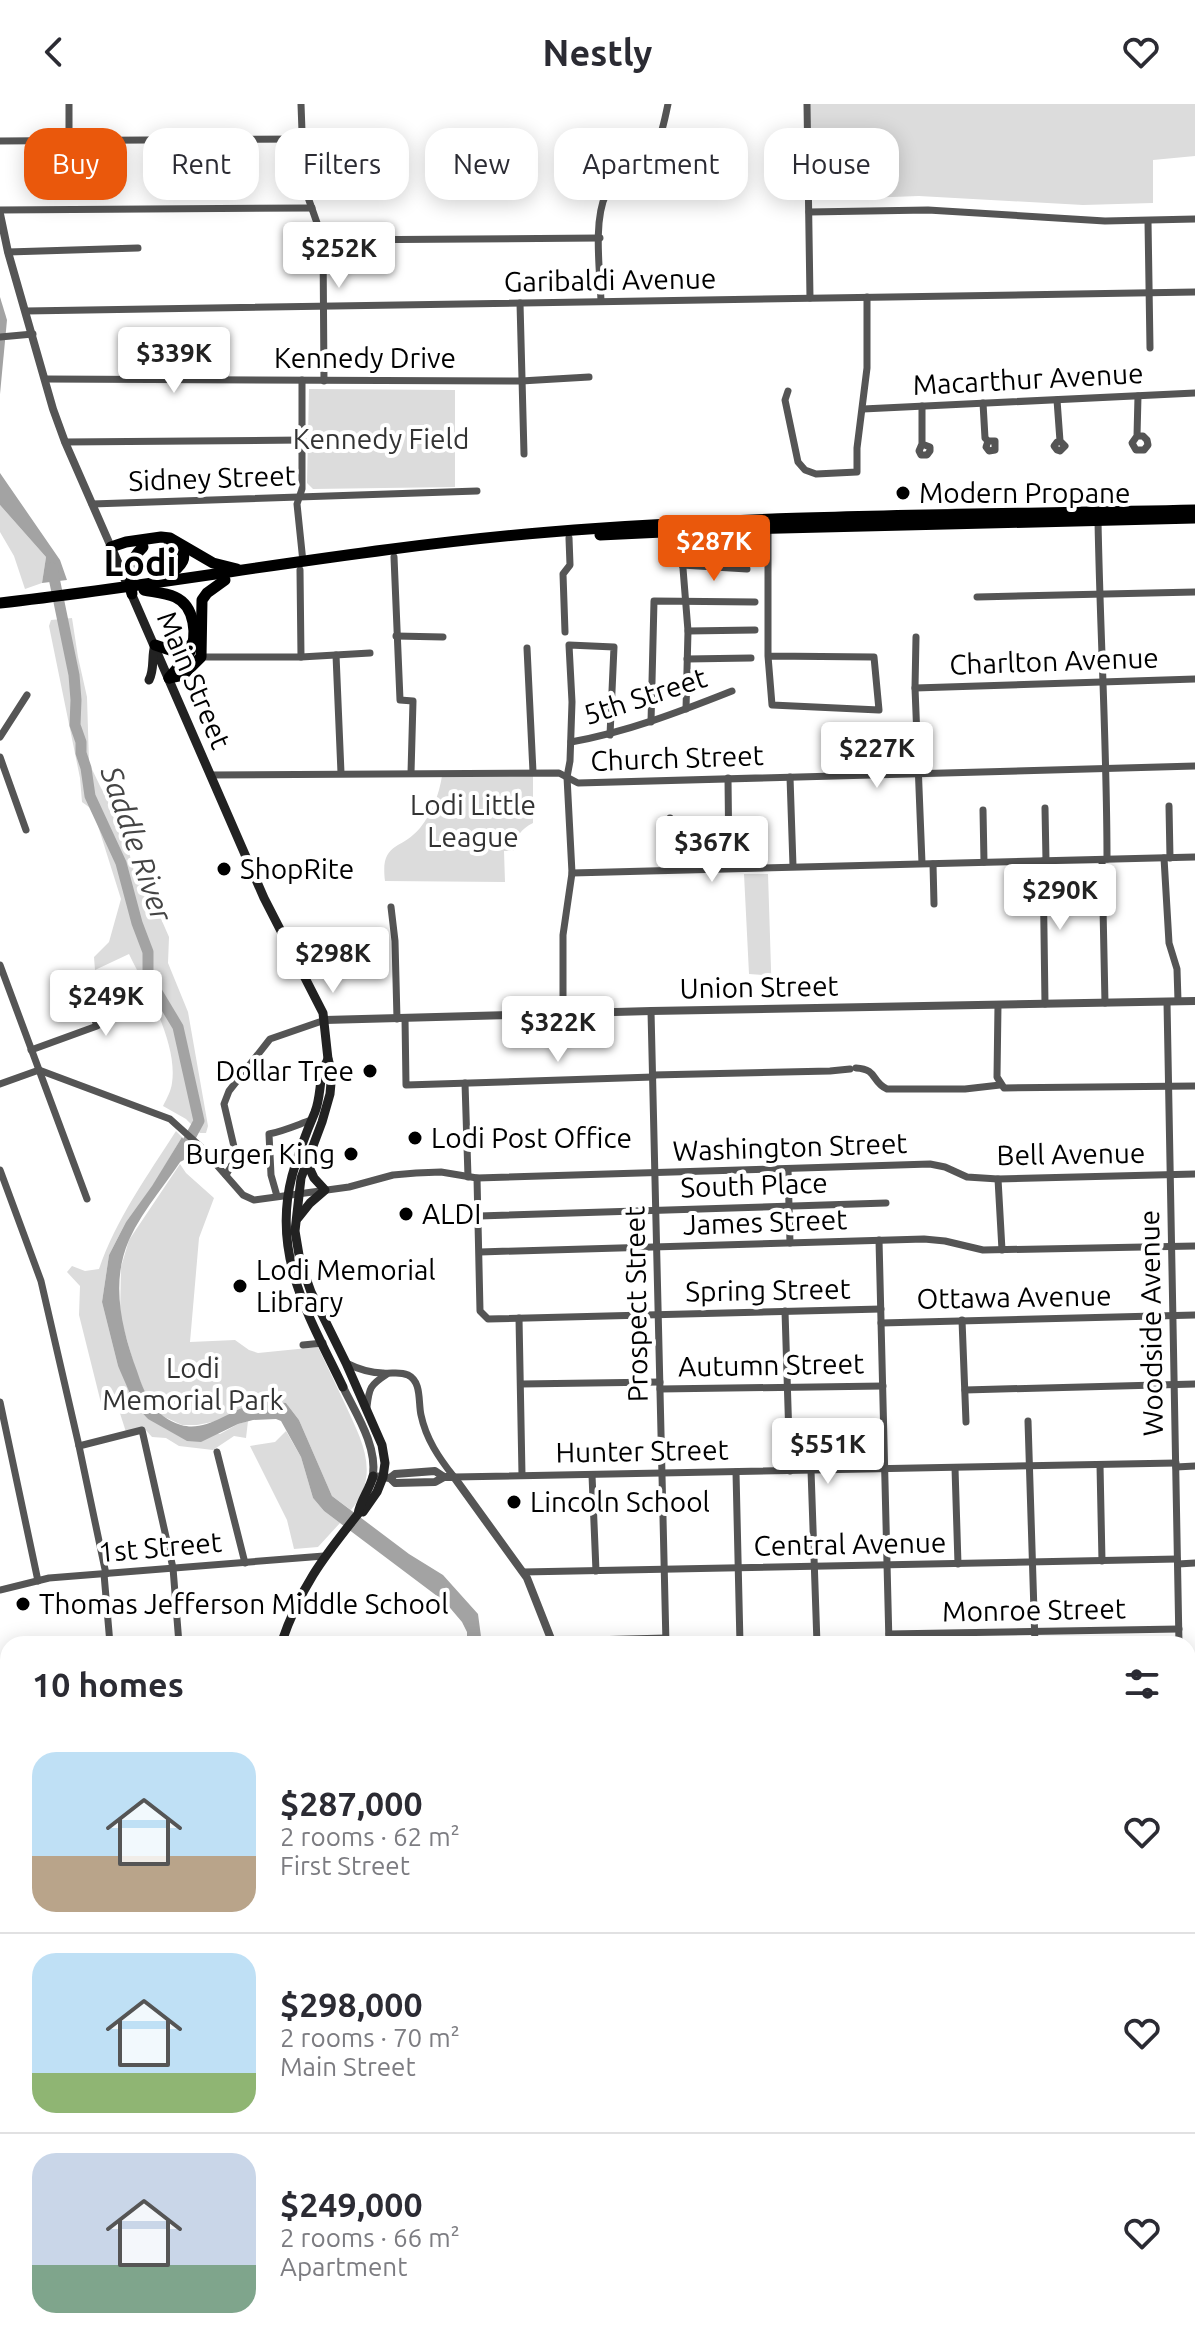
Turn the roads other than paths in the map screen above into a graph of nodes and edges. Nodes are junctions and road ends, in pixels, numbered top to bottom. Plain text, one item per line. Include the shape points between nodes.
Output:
1 (69, 104) edge
2 (301, 104) edge
3 (668, 104) edge
4 (807, 104) edge
5 (69, 128) edge
6 (302, 128) edge
7 (275, 139) edge
8 (0, 141) edge
9 (24, 141) edge
10 (127, 141) edge
11 (309, 200) edge
12 (312, 208) junction
13 (0, 212) edge
14 (809, 212) junction
15 (1195, 219) edge
16 (1148, 221) junction
17 (600, 238) junction
18 (323, 240) junction
19 (138, 248) dead end
20 (8, 252) junction
21 (1149, 292) junction
22 (1195, 292) edge
23 (867, 297) junction
24 (810, 298) junction
25 (601, 301) junction
26 (520, 303) junction
27 (323, 306) junction
28 (26, 311) junction
29 (33, 334) junction
30 (0, 337) edge
31 (1150, 348) dead end
32 (589, 377) dead end
33 (45, 379) junction
34 (302, 380) junction
35 (324, 381) junction
36 (521, 381) junction
37 (788, 391) dead end
38 (1195, 393) edge
39 (1138, 396) junction
40 (1057, 400) junction
41 (983, 403) junction
42 (922, 406) junction
43 (863, 409) junction
44 (1137, 436) dead end
45 (303, 440) junction
46 (988, 441) dead end
47 (1060, 441) dead end
48 (65, 442) junction
49 (922, 444) dead end
50 (524, 454) dead end
51 (477, 491) dead end
52 (300, 496) junction
53 (92, 504) junction
54 (1195, 510) edge
55 (1195, 518) edge
56 (1098, 520) junction
57 (768, 528) junction
58 (680, 531) junction
59 (569, 538) junction
60 (114, 547) junction
61 (143, 547) junction
62 (394, 557) junction
63 (682, 565) junction
64 (302, 566) junction
65 (747, 569) dead end
66 (245, 570) junction
67 (225, 580) junction
68 (158, 582) junction
69 (140, 590) junction
70 (1195, 592) edge
71 (1099, 594) junction
72 (977, 597) dead end
73 (685, 601) junction
74 (34, 602) junction
75 (755, 602) dead end
76 (0, 603) edge
77 (0, 610) edge
78 (755, 630) dead end
79 (688, 631) junction
80 (565, 632) dead end
81 (396, 636) junction
82 (443, 637) dead end
83 (916, 637) dead end
84 (193, 643) junction
85 (155, 645) junction
86 (527, 648) dead end
87 (370, 653) dead end
88 (336, 655) junction
89 (768, 656) junction
90 (201, 657) junction
91 (301, 657) junction
92 (751, 658) dead end
93 (687, 659) junction
94 (169, 678) junction
95 (1195, 679) edge
96 (149, 680) dead end
97 (1102, 681) junction
98 (915, 688) junction
99 (732, 691) dead end
100 (27, 695) dead end
101 (686, 709) junction
102 (651, 722) junction
103 (610, 735) junction
104 (0, 737) edge
105 (571, 742) junction
106 (0, 757) edge
107 (1195, 766) edge
108 (1107, 768) junction
109 (533, 772) junction
110 (341, 773) junction
111 (411, 773) junction
112 (918, 773) junction
113 (211, 775) junction
114 (567, 777) junction
115 (790, 777) junction
116 (728, 778) junction
117 (1169, 806) dead end
118 (1045, 808) dead end
119 (983, 810) dead end
120 (670, 818) dead end
121 (26, 830) dead end
122 (1195, 857) edge
123 (1167, 858) junction
124 (1104, 860) junction
125 (1045, 861) junction
126 (984, 862) junction
127 (922, 863) junction
128 (933, 864) junction
129 (793, 866) junction
130 (729, 868) junction
131 (672, 869) junction
132 (572, 873) junction
133 (934, 904) dead end
134 (391, 907) dead end
135 (0, 965) edge
136 (79, 974) dead end
137 (1178, 1001) junction
138 (1195, 1001) edge
139 (1167, 1002) junction
140 (1105, 1003) junction
141 (1045, 1004) junction
142 (998, 1005) junction
143 (651, 1011) junction
144 (563, 1013) junction
145 (401, 1018) junction
146 (325, 1020) junction
147 (31, 1050) junction
148 (328, 1059) junction
149 (39, 1070) junction
150 (653, 1076) junction
151 (465, 1083) junction
152 (0, 1084) edge
153 (1000, 1085) junction
154 (1195, 1086) edge
155 (1168, 1087) junction
156 (311, 1120) junction
157 (289, 1129) junction
158 (303, 1143) junction
159 (307, 1162) junction
160 (788, 1169) junction
161 (950, 1169) joint
162 (0, 1170) edge
163 (655, 1173) junction
164 (1169, 1174) junction
165 (1195, 1174) edge
166 (226, 1175) junction
167 (271, 1175) junction
168 (473, 1178) junction
169 (998, 1179) junction
170 (325, 1190) junction
171 (293, 1194) junction
172 (277, 1196) junction
173 (87, 1199) dead end
174 (264, 1199) junction
175 (886, 1203) dead end
176 (789, 1206) junction
177 (656, 1210) junction
178 (479, 1216) junction
179 (296, 1221) junction
180 (879, 1240) junction
181 (790, 1243) junction
182 (1195, 1246) edge
183 (1170, 1247) junction
184 (657, 1248) junction
185 (1002, 1250) junction
186 (480, 1252) junction
187 (881, 1309) junction
188 (785, 1311) junction
189 (659, 1314) junction
190 (1172, 1315) junction
191 (1195, 1315) edge
192 (519, 1318) junction
193 (962, 1320) junction
194 (881, 1323) junction
195 (323, 1343) junction
196 (303, 1345) dead end
197 (346, 1363) junction
198 (388, 1373) junction
199 (521, 1384) junction
200 (1195, 1384) edge
201 (660, 1385) junction
202 (1174, 1385) junction
203 (883, 1386) junction
204 (343, 1387) joint
205 (787, 1387) junction
206 (965, 1390) junction
207 (0, 1402) edge
208 (367, 1407) junction
209 (1028, 1421) dead end
210 (966, 1422) dead end
211 (79, 1446) junction
212 (217, 1452) dead end
213 (1100, 1465) junction
214 (1176, 1465) junction
215 (1030, 1466) junction
216 (1195, 1466) edge
217 (955, 1468) junction
218 (885, 1469) junction
219 (811, 1470) junction
220 (790, 1471) junction
221 (736, 1472) junction
222 (662, 1473) junction
223 (522, 1475) junction
224 (592, 1475) junction
225 (382, 1477) junction
226 (449, 1477) junction
227 (324, 1556) junction
228 (1102, 1561) junction
229 (1178, 1561) junction
230 (1033, 1562) junction
231 (245, 1563) junction
232 (1195, 1563) edge
233 (958, 1564) junction
234 (887, 1565) junction
235 (815, 1567) junction
236 (173, 1568) junction
237 (739, 1569) junction
238 (665, 1570) junction
239 (596, 1571) junction
240 (523, 1572) junction
241 (105, 1574) junction
242 (38, 1581) junction
243 (0, 1590) edge
244 (1179, 1629) junction
245 (1035, 1632) junction
246 (889, 1634) joint
247 (109, 1636) edge
248 (178, 1636) edge
249 (284, 1636) edge
250 (550, 1636) edge
251 (666, 1636) edge
252 (740, 1636) edge
253 (817, 1636) edge
254 (1035, 1636) edge
255 (1179, 1636) edge

1 - 5 street
2 - 6 street
3 - 17 street via 653,150 608,191 601,208
4 - 14 street
7 - 10 street
8 - 9 street
11 - 12 street
12 - 13 street
12 - 18 street
13 - 20 street, Main Street
14 - 16 street via 928,210
14 - 24 street
15 - 16 street
16 - 21 street
17 - 18 street
17 - 25 street
18 - 27 street
19 - 20 street
20 - 28 street, Main Street
21 - 22 street, Garibaldi Avenue
21 - 23 street, Garibaldi Avenue
21 - 31 street
23 - 24 street, Garibaldi Avenue
23 - 43 street
24 - 25 street, Garibaldi Avenue
25 - 26 street, Garibaldi Avenue
26 - 27 street, Garibaldi Avenue
26 - 36 street
27 - 28 street, Garibaldi Avenue
27 - 35 street
28 - 29 street, Main Street
29 - 30 street
29 - 33 street, Main Street
32 - 36 street, Kennedy Drive
33 - 34 street, Kennedy Drive
33 - 48 street, Main Street
34 - 35 street, Kennedy Drive
34 - 45 street
35 - 36 street, Kennedy Drive
36 - 50 street
37 - 43 street via 785,400 801,467 810,473 857,472
38 - 39 street, Macarthur Avenue
39 - 40 street, Macarthur Avenue
39 - 44 street
40 - 41 street, Macarthur Avenue
40 - 47 street
41 - 42 street, Macarthur Avenue
41 - 46 street
42 - 43 street, Macarthur Avenue
42 - 49 street
45 - 48 street
45 - 52 street
48 - 53 street, Main Street
51 - 52 street, Sidney Street
52 - 53 street, Sidney Street
52 - 64 street
53 - 60 street, Main Street
54 - 64 highway via 653,524 507,536
55 - 56 highway
56 - 57 highway
56 - 71 street
57 - 58 highway
57 - 89 street
58 - 59 highway
58 - 63 street
59 - 62 highway
59 - 80 street via 570,565 563,574
60 - 61 highway
60 - 66 highway via 170,538 213,563
60 - 69 main road, Main Street
61 - 68 highway via 175,546 182,554 179,569
61 - 69 highway via 129,565
62 - 64 highway
62 - 81 street
63 - 65 street
63 - 73 street
64 - 66 highway
64 - 67 highway
64 - 91 street
66 - 68 highway
67 - 69 highway
67 - 90 highway via 202,600
68 - 69 highway
69 - 74 highway
69 - 84 highway via 185,604 193,619
69 - 85 main road, Main Street
70 - 71 street
71 - 72 street
71 - 97 street
73 - 75 street
73 - 79 street
73 - 102 street via 654,601
74 - 76 highway
74 - 77 highway
78 - 79 street
79 - 93 street
81 - 82 street
81 - 111 street via 400,700 413,701
83 - 98 street
84 - 85 highway via 176,652
84 - 94 highway
85 - 94 main road, Main Street
85 - 96 main road
86 - 109 street
87 - 88 street
88 - 91 street
88 - 110 street
89 - 89 street via 772,705 879,710 874,657
90 - 91 street
90 - 94 highway via 183,675
92 - 93 street
93 - 101 street
94 - 113 main road, Main Street
95 - 97 street, Charlton Avenue
97 - 98 street, Charlton Avenue
97 - 108 street
98 - 112 street
99 - 101 street, 5th Street
100 - 104 street
101 - 102 street, 5th Street
102 - 103 street, 5th Street
103 - 105 street, 5th Street
103 - 105 street via 614,647 569,645
105 - 114 street
106 - 121 street
107 - 108 street, Church Street
108 - 112 street, Church Street
108 - 124 street
109 - 111 street, Church Street
109 - 114 street, Church Street
110 - 111 street, Church Street
110 - 113 street, Church Street
112 - 115 street, Church Street
112 - 127 street
113 - 146 main road, Main Street
114 - 116 street, Church Street via 578,783
114 - 132 street
115 - 116 street, Church Street
115 - 129 street
116 - 130 street
117 - 123 street
118 - 125 street
119 - 126 street
120 - 131 street
122 - 123 street
123 - 124 street
123 - 137 street via 1169,943
124 - 125 street
124 - 140 street
125 - 126 street
125 - 141 street
126 - 128 street
127 - 128 street
127 - 129 street
128 - 133 street
129 - 130 street
130 - 131 street
131 - 132 street
132 - 144 street via 563,935
134 - 145 street
135 - 147 street
136 - 147 street via 97,1026
137 - 138 street, Union Street
137 - 139 street, Union Street
139 - 140 street, Union Street
139 - 155 street, Woodside Avenue
140 - 141 street, Union Street
141 - 142 street, Union Street
142 - 143 street, Union Street
142 - 153 street
143 - 144 street, Union Street
143 - 150 street, Prospect Street
144 - 145 street, Union Street
145 - 146 street, Union Street
145 - 151 street via 406,1085
146 - 148 main road
146 - 166 street via 270,1039 229,1091 224,1104 235,1151
147 - 149 street
148 - 156 main road
148 - 159 main road via 330,1094
149 - 152 street
149 - 166 street via 170,1119
149 - 173 street
150 - 151 street
150 - 153 street via 853,1068 872,1072 887,1089
150 - 163 street, Prospect Street
151 - 168 street
153 - 155 street
154 - 155 street
155 - 164 street, Woodside Avenue
156 - 157 street
156 - 158 main road
157 - 158 street
157 - 167 street via 269,1134
158 - 171 main road
159 - 170 main road
159 - 171 main road
160 - 161 street, Washington Street via 930,1164
160 - 163 street, Washington Street
160 - 176 street
161 - 169 street, Bell Avenue via 967,1177
162 - 211 street via 41,1281
163 - 168 street, Washington Street
163 - 177 street, Prospect Street
164 - 165 street, Bell Avenue
164 - 169 street, Bell Avenue
164 - 183 street, Woodside Avenue
166 - 174 street via 243,1195
167 - 172 street
167 - 174 street
168 - 170 street, Washington Street via 416,1173
168 - 178 street
169 - 185 street
170 - 171 street, Washington Street
170 - 179 main road
171 - 172 street, Washington Street
171 - 179 main road
171 - 195 main road via 286,1233 290,1264
172 - 174 street, Washington Street
175 - 176 street, South Place
176 - 177 street, South Place
176 - 181 street
177 - 178 street, South Place
177 - 184 street, Prospect Street
178 - 186 street
179 - 197 main road via 305,1277
180 - 181 street, James Street
180 - 185 street, James Street via 934,1239
180 - 187 street
181 - 184 street, James Street
182 - 183 street, James Street
183 - 185 street, James Street
183 - 190 street, Woodside Avenue
184 - 186 street, James Street
184 - 189 street, Prospect Street
186 - 192 street, Spring Street via 480,1311 485,1317
187 - 188 street, Spring Street
187 - 194 street
188 - 189 street, Spring Street
188 - 205 street
189 - 192 street, Spring Street
189 - 201 street, Prospect Street
190 - 191 street, Ottawa Avenue
190 - 193 street, Ottawa Avenue
190 - 202 street, Woodside Avenue
192 - 199 street
193 - 194 street, Ottawa Avenue
193 - 206 street
194 - 203 street
195 - 196 street
195 - 204 main road
197 - 198 street
197 - 208 main road
198 - 208 street via 369,1389
198 - 226 street via 406,1374 416,1382 424,1429
199 - 201 street, Autumn Street
199 - 223 street
200 - 202 street
201 - 205 street, Autumn Street
201 - 222 street, Prospect Street
202 - 206 street
202 - 214 street, Woodside Avenue
203 - 205 street, Autumn Street
203 - 218 street
204 - 225 street
205 - 220 street
206 - 210 street
207 - 242 street
208 - 225 main road via 382,1445
209 - 215 street
211 - 236 street via 142,1430
211 - 241 street
212 - 231 street
213 - 214 street, Hunter Street
213 - 215 street, Hunter Street
213 - 228 street
214 - 216 street, Hunter Street
214 - 229 street, Woodside Avenue
215 - 217 street, Hunter Street
215 - 230 street
217 - 218 street, Hunter Street
217 - 233 street
218 - 219 street, Hunter Street
218 - 234 street
219 - 220 street, Hunter Street
219 - 235 street
220 - 221 street, Hunter Street
221 - 222 street, Hunter Street
221 - 237 street
222 - 224 street, Hunter Street
222 - 238 street, Prospect Street
223 - 224 street, Hunter Street
223 - 226 street, Hunter Street
224 - 239 street
225 - 226 street, Hunter Street via 395,1483
225 - 227 main road via 361,1513
226 - 240 street
227 - 231 street, 1st Street
227 - 249 main road
228 - 229 street, Central Avenue
228 - 230 street, Central Avenue
229 - 232 street, Central Avenue
229 - 244 street, Woodside Avenue
230 - 233 street, Central Avenue
230 - 245 street
231 - 236 street, 1st Street
233 - 234 street, Central Avenue
234 - 235 street, Central Avenue
234 - 246 street
235 - 237 street, Central Avenue
235 - 253 street
236 - 241 street, 1st Street
236 - 248 street
237 - 238 street, Central Avenue
237 - 252 street
238 - 239 street, Central Avenue
238 - 251 street, Prospect Street
239 - 240 street, Central Avenue
240 - 250 street
241 - 242 street, 1st Street
241 - 247 street
242 - 243 street, 1st Street
244 - 245 street, Monroe Street
244 - 255 street, Woodside Avenue
245 - 246 street, Monroe Street
245 - 254 street

